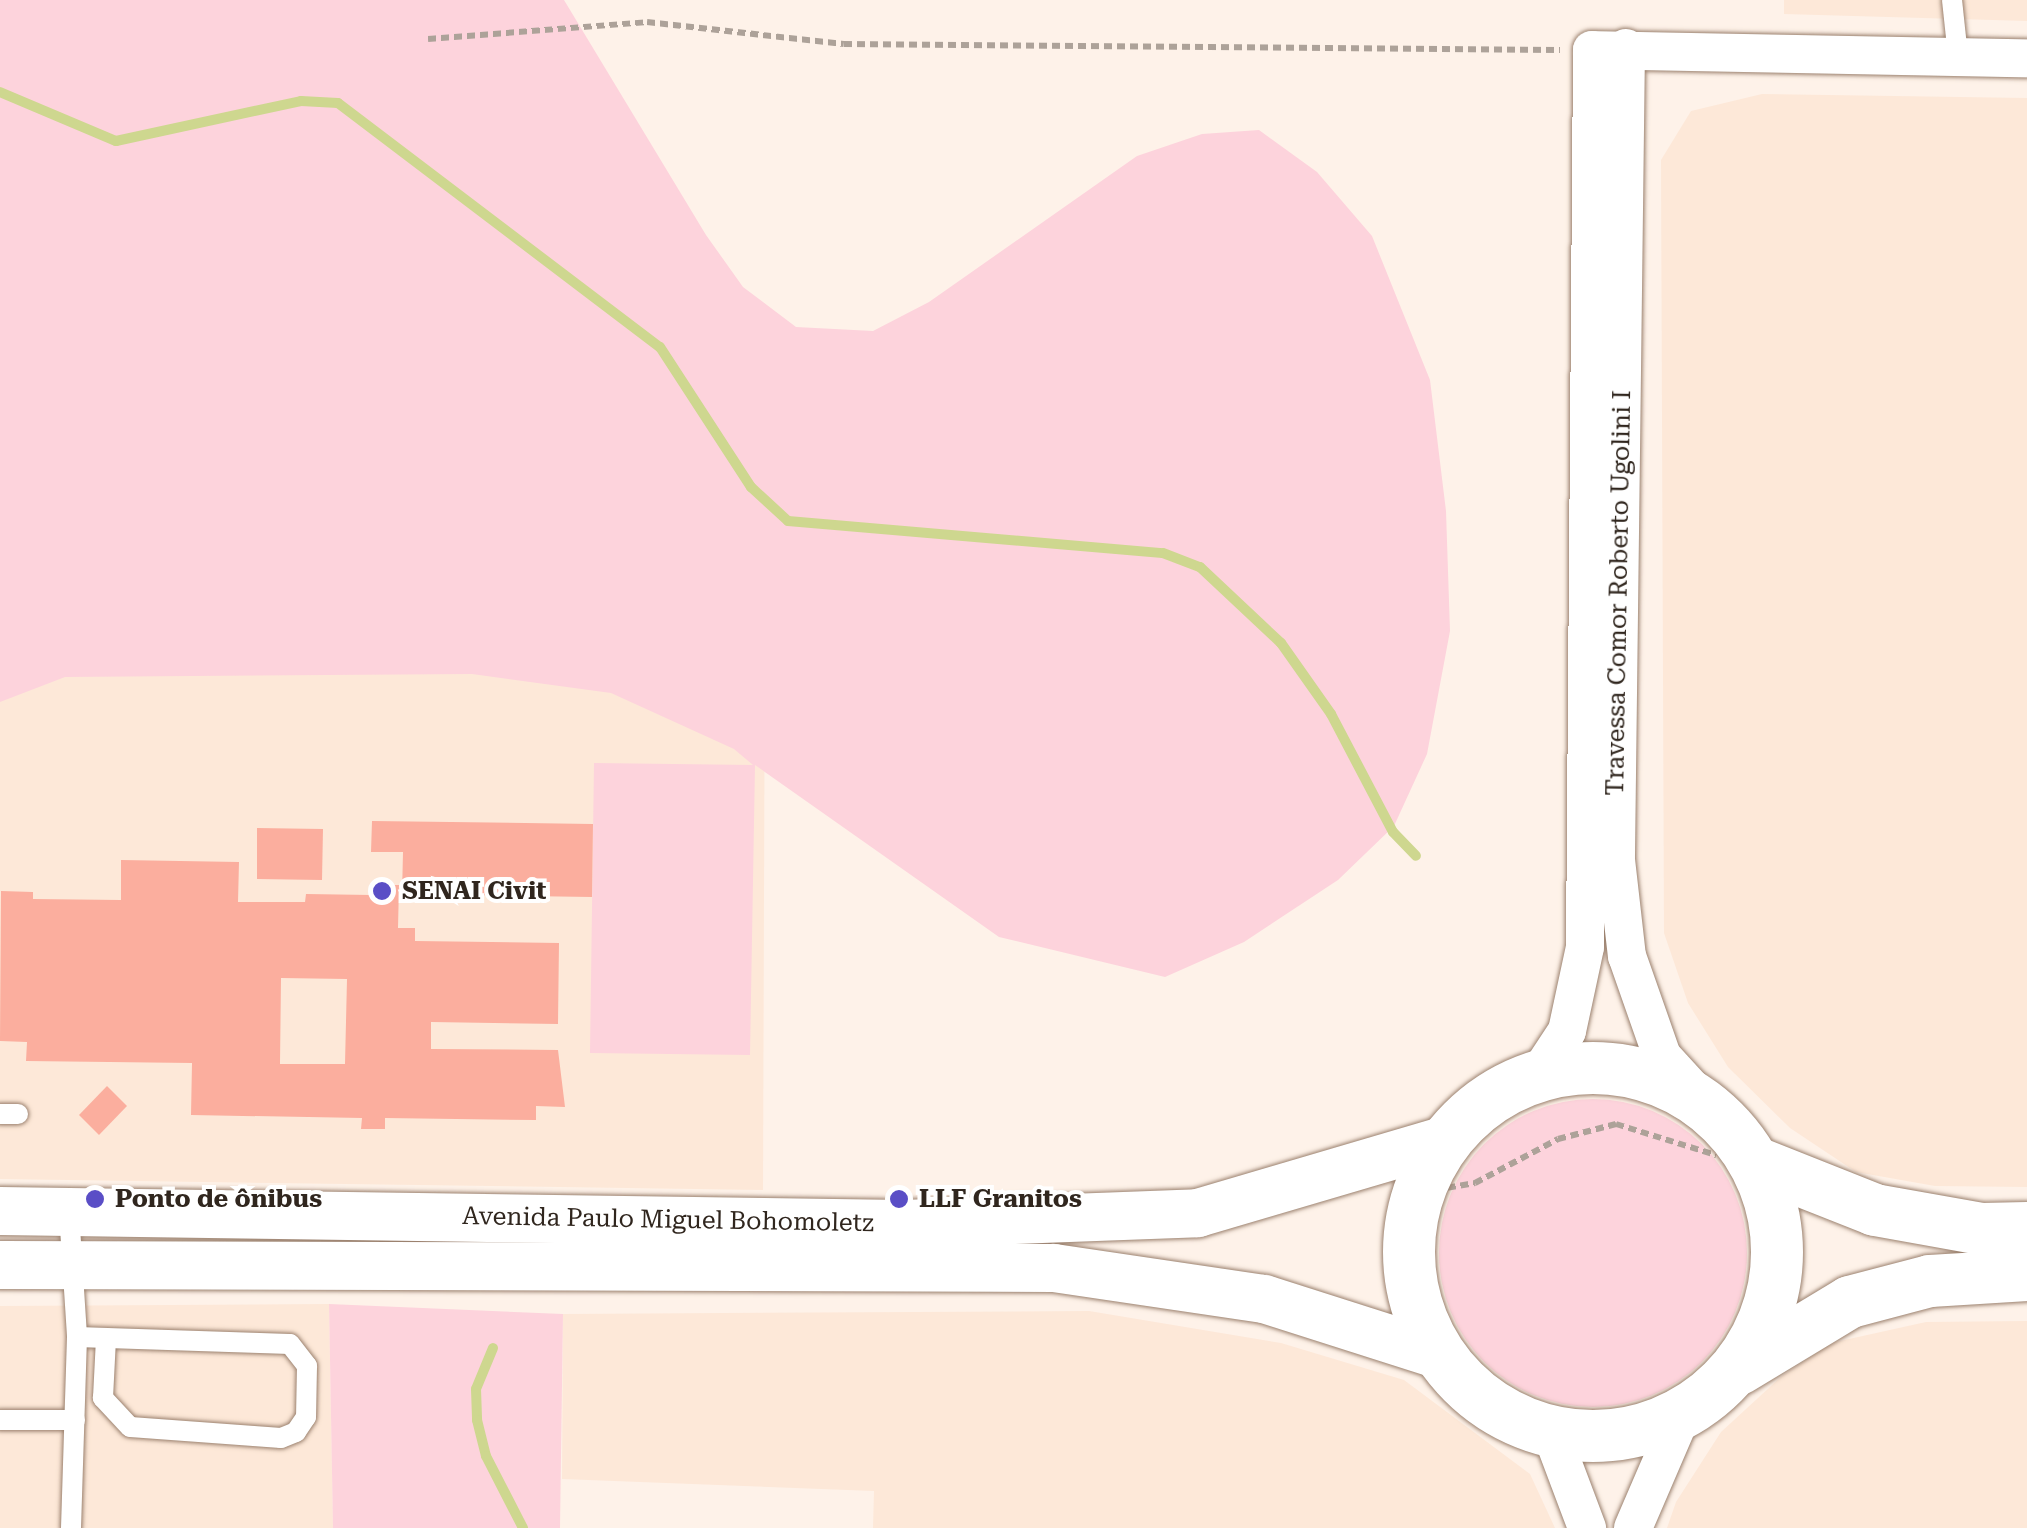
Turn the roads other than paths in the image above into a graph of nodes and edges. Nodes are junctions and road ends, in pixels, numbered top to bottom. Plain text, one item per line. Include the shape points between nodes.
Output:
1 (1952, 0) edge
2 (1609, 49) junction
3 (1958, 56) junction
4 (2027, 58) edge
5 (1536, 1078) junction
6 (1446, 1140) junction
7 (1733, 1145) junction
8 (0, 1211) edge
9 (68, 1212) junction
10 (2027, 1228) edge
11 (0, 1265) edge
12 (69, 1265) junction
13 (2027, 1275) edge
14 (77, 1336) junction
15 (106, 1338) junction
16 (1439, 1355) junction
17 (1733, 1372) junction
18 (1683, 1412) junction
19 (0, 1420) edge
20 (75, 1420) junction
21 (1551, 1432) junction
22 (71, 1528) edge
23 (1587, 1528) edge
24 (1633, 1528) edge

1 - 3 lane
2 - 3 street
2 - 5 street, Travessa Comor Roberto Ugolini I via 1586,946 1567,1031
2 - 7 street, Travessa Comor Roberto Ugolini I via 1616,860 1627,956 1662,1056
3 - 4 street
5 - 6 main road via 1486,1102
5 - 7 main road via 1582,1069 1630,1072 1674,1087
6 - 9 street, Avenida Paulo Miguel Bohomoletz via 1198,1212 904,1224
6 - 16 main road via 1418,1193 1409,1234 1411,1284
7 - 10 main road via 1876,1210 1982,1228
7 - 17 main road via 1774,1214 1777,1271 1763,1325
8 - 9 street, Avenida Paulo Miguel Bohomoletz
9 - 12 lane
11 - 12 street, Avenida Paulo Miguel Bohomoletz
12 - 14 lane
12 - 16 street, Avenida Paulo Miguel Bohomoletz via 1054,1268 1264,1300
13 - 17 main road via 1930,1281 1850,1302
14 - 15 lane
14 - 20 lane
15 - 15 lane via 290,1344 307,1366 306,1416 296,1432 281,1438 130,1428 103,1398
16 - 21 main road via 1488,1404
17 - 18 main road
18 - 21 main road via 1606,1436
18 - 24 street
19 - 20 lane
20 - 22 lane
21 - 23 street

